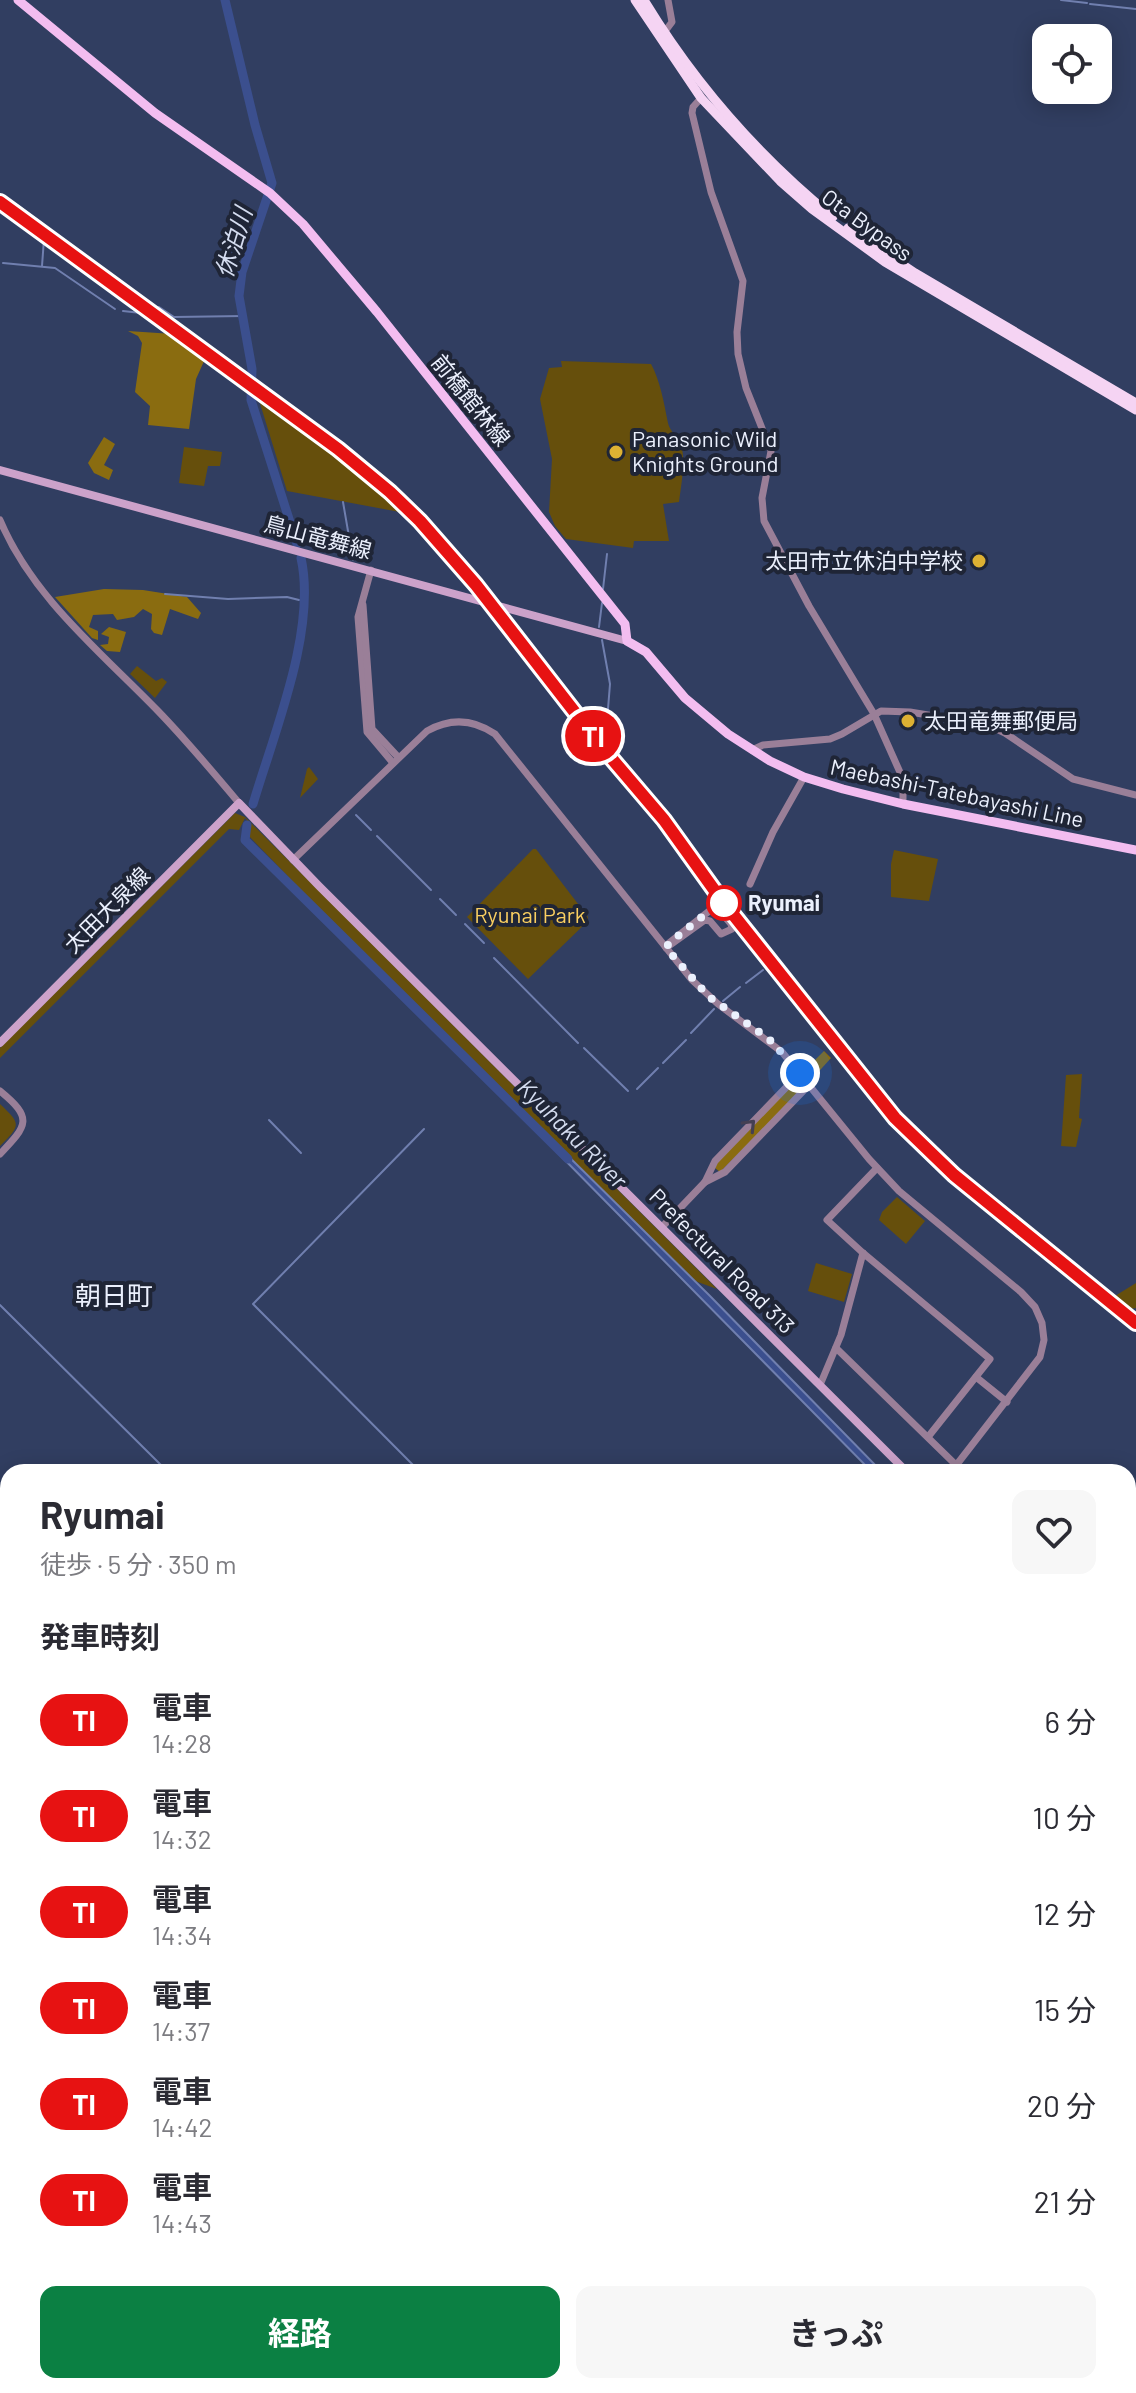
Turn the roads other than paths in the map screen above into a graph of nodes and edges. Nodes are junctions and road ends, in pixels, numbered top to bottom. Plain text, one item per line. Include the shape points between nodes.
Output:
1 (18, 0) edge
2 (635, 0) edge
3 (644, 0) edge
4 (668, 0) edge
5 (662, 35) junction
6 (704, 95) junction
7 (1136, 403) edge
8 (1136, 410) edge
9 (0, 470) edge
10 (0, 520) edge
11 (371, 570) junction
12 (627, 641) junction
13 (874, 714) junction
14 (752, 750) junction
15 (395, 760) junction
16 (804, 777) junction
17 (1136, 795) edge
18 (239, 803) junction
19 (903, 804) junction
20 (1136, 850) edge
21 (293, 860) junction
22 (750, 884) dead end
23 (666, 948) junction
24 (0, 1043) edge
25 (800, 1073) junction
26 (810, 1084) junction
27 (0, 1091) edge
28 (0, 1154) edge
29 (877, 1168) junction
30 (705, 1182) junction
31 (662, 1227) junction
32 (863, 1253) junction
33 (836, 1348) junction
34 (976, 1377) junction
35 (820, 1385) junction
36 (1007, 1402) junction
37 (928, 1437) junction
38 (899, 1464) edge
39 (950, 1464) edge
40 (958, 1464) edge

1 - 12 main road, 前橋館林線 via 146,106 273,195 303,224 563,544 625,624
2 - 5 highway, Ota Bypass
3 - 5 highway, Ota Bypass
4 - 5 street via 672,22
5 - 6 highway, Ota Bypass
6 - 7 highway, Ota Bypass via 780,171 848,228
6 - 8 highway, Ota Bypass via 780,181 855,242
6 - 13 street via 692,113 711,192 743,281 738,354 771,451 762,498 764,521
9 - 11 main road, 鳥山竜舞線
10 - 18 street via 50,600
11 - 12 main road, 鳥山竜舞線
11 - 15 street via 358,619 367,732
12 - 14 main road, Maebashi-Tatebayashi Line via 646,652 701,711
13 - 14 street via 835,738
13 - 17 street via 895,710 988,725 1073,779
13 - 19 street via 903,779
14 - 16 main road, Maebashi-Tatebayashi Line
15 - 21 street
15 - 23 street via 444,723 470,723 488,730
16 - 19 main road, Maebashi-Tatebayashi Line
16 - 22 street
18 - 21 main road, Prefectural Road 313
18 - 24 main road, 太田大泉線
19 - 20 main road, Maebashi-Tatebayashi Line
21 - 31 main road, Prefectural Road 313
23 - 23 street via 713,908 732,927 723,935 705,920
23 - 25 street via 708,996 769,1039
25 - 26 street
30 -> 25 street via 715,1161
26 - 29 street
26 - 30 street via 725,1172
27 - 28 street via 18,1106 24,1121 21,1132
29 - 32 street via 827,1220
29 - 36 street via 1038,1312 1044,1334 1040,1357
30 - 31 street
31 - 35 main road, Prefectural Road 313
32 - 33 street
32 - 34 street via 990,1359
33 - 35 street
33 - 37 street
34 - 36 street
34 - 37 street
35 - 38 main road, Prefectural Road 313
36 - 40 street
37 - 39 street

